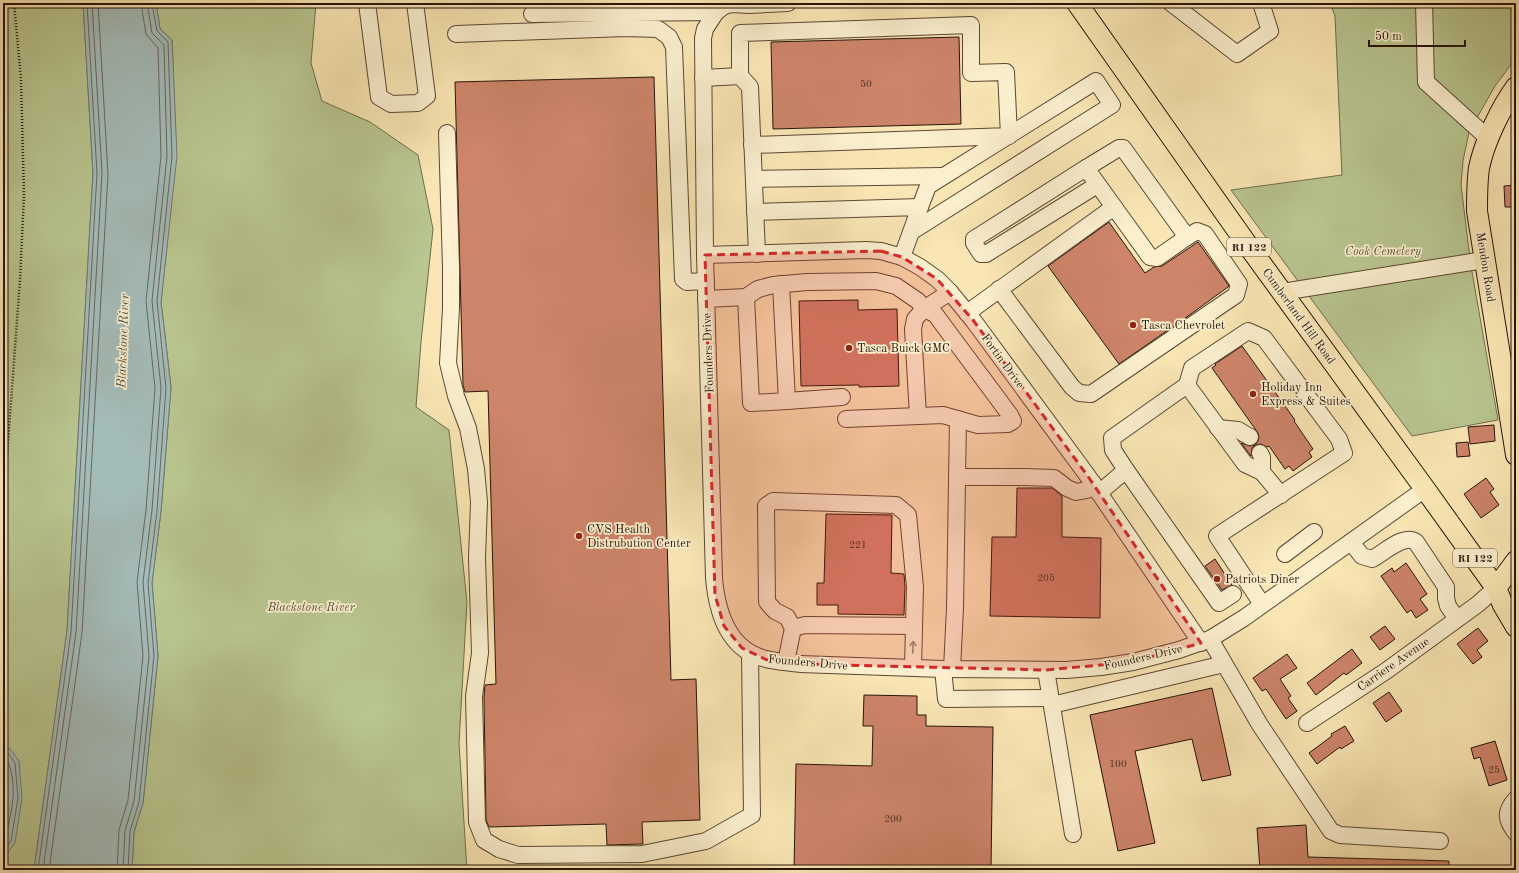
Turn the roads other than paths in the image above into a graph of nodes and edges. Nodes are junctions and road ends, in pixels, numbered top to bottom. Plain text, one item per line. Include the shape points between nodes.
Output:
1 (367, 3) edge
2 (415, 3) edge
3 (788, 3) edge
4 (1077, 3) edge
5 (1172, 3) edge
6 (1261, 3) edge
7 (1424, 3) edge
8 (604, 8) edge
9 (716, 12) junction
10 (532, 14) dead end
11 (456, 34) dead end
12 (740, 76) junction
13 (703, 78) junction
14 (1516, 87) edge
15 (447, 133) dead end
16 (1009, 136) junction
17 (1489, 139) junction
18 (752, 145) junction
19 (704, 159) junction
20 (678, 160) junction
21 (1086, 168) junction
22 (942, 176) junction
23 (754, 179) junction
24 (1097, 184) junction
25 (920, 207) junction
26 (1114, 207) junction
27 (755, 212) junction
28 (911, 232) junction
29 (1187, 237) junction
30 (756, 254) junction
31 (705, 255) junction
32 (902, 257) junction
33 (1484, 260) junction
34 (706, 281) junction
35 (780, 284) junction
36 (999, 289) junction
37 (950, 292) junction
38 (1282, 292) junction
39 (746, 297) junction
40 (706, 300) junction
41 (924, 309) junction
42 (967, 313) junction
43 (1187, 385) junction
44 (842, 397) dead end
45 (786, 401) junction
46 (918, 416) junction
47 (846, 419) dead end
48 (958, 419) junction
49 (1218, 428) junction
50 (1250, 437) dead end
51 (1260, 453) dead end
52 (1516, 454) edge
53 (1126, 470) junction
54 (1262, 472) junction
55 (957, 477) junction
56 (1096, 488) junction
57 (1426, 489) junction
58 (1281, 495) junction
59 (1314, 532) dead end
60 (1351, 542) junction
61 (1285, 554) dead end
62 (1516, 561) edge
63 (1516, 584) edge
64 (1498, 592) junction
65 (1233, 594) dead end
66 (1262, 604) junction
67 (1457, 619) junction
68 (914, 626) junction
69 (1516, 626) edge
70 (793, 628) junction
71 (1205, 641) junction
72 (750, 653) junction
73 (786, 662) junction
74 (1224, 664) junction
75 (913, 667) junction
76 (948, 669) junction
77 (1046, 670) junction
78 (1051, 701) junction
79 (1307, 723) dead end
80 (1516, 799) edge
81 (1516, 833) edge
82 (1073, 834) dead end
83 (1440, 841) dead end

1 - 2 street via 379,96 391,104 418,103 427,96
3 - 9 street via 732,4
4 - 38 main road, Cumberland Hill Road / RI 122
5 - 6 street via 1237,54 1270,31
7 - 17 street via 1426,82
8 - 9 street
8 - 10 street
9 - 13 street, Founders Drive via 705,29 703,38
11 - 20 street via 658,29 669,37 674,47
12 - 13 street
12 - 16 street via 740,32 971,25 971,73 1006,72
12 - 18 street via 750,87
13 - 19 street, Founders Drive
14 - 17 main road, Mendon Road via 1502,108
15 - 72 street via 451,267 448,363 456,396 468,428 479,502 477,558 480,653 474,696 477,822 484,840 499,849 518,855 642,854 706,841 752,815
16 - 18 street
16 - 22 street
16 - 28 street via 1096,81 1112,105
17 - 33 main road, Mendon Road via 1480,166 1477,186 1477,211
18 - 23 street
19 - 20 street
19 - 31 street, Founders Drive
20 - 34 street via 682,279 687,282
21 - 24 street
21 - 24 street via 974,239 981,254 986,254
21 - 29 street via 1123,148
22 - 23 street
22 - 25 street via 928,186
23 - 27 street
24 - 26 street
25 - 27 street
25 - 28 street
26 - 29 street via 1150,257 1157,258
26 - 36 street
27 - 30 street
28 - 32 street
29 - 36 street via 1197,231 1205,234 1239,284 1236,295 1091,394 1079,393 1072,387
30 - 31 street, Fortin Drive
30 - 32 street, Fortin Drive via 866,250
31 - 34 street, Founders Drive
32 - 37 street, Fortin Drive via 932,275
33 - 38 street
33 - 52 main road, Mendon Road
34 - 40 street, Founders Drive
35 - 39 street via 758,289
35 - 41 street via 876,281 896,286 914,298
35 - 45 street
36 - 42 street
37 - 41 street
37 - 42 street, Fortin Drive
38 - 57 main road, Cumberland Hill Road / RI 122
39 - 40 street
39 - 45 street via 751,403
40 - 72 street, Founders Drive via 715,595 724,626 734,641
41 - 46 street via 915,319 913,329
41 - 48 street via 936,314 1013,422 978,425
42 - 56 street, Fortin Drive
43 - 49 street
43 - 53 street via 1112,438 1113,450
43 - 58 street via 1192,368 1248,332 1264,338 1339,439 1344,453
44 - 45 street
46 - 47 street
46 - 48 street via 943,415
48 - 55 street
49 - 50 street via 1238,430
49 - 54 street via 1245,464
51 - 54 street
53 - 56 street
53 - 65 street via 1219,603
54 - 58 street
55 - 56 street via 1054,478 1076,492
55 - 76 street via 955,608
56 - 71 street, Fortin Drive
57 - 60 street, Founders Drive
57 - 64 main road, Cumberland Hill Road / RI 122
58 - 66 street via 1217,536
59 - 61 street
60 - 66 street, Founders Drive
60 - 67 street via 1362,556 1372,559 1402,540 1413,539 1446,587 1448,606
62 - 64 main road
63 - 64 main road
64 - 67 street, Carriere Avenue
64 - 69 main road, RI 122
66 - 71 street, Founders Drive
67 - 79 street, Carriere Avenue via 1386,671
68 - 70 street via 805,625
68 - 70 street via 915,587 908,515 896,505 773,501 766,506 767,602 775,611 787,617
75 -> 68 street
70 - 73 street
71 - 74 street, Fortin Drive
71 - 77 street, Founders Drive via 1133,662
72 - 73 street, Founders Drive via 767,660
73 - 75 street, Founders Drive
74 - 78 street
74 - 83 street, Fortin Drive via 1260,725 1331,831 1340,834
75 - 76 street, Founders Drive
76 - 77 street, Founders Drive
76 - 78 street via 946,699
77 - 78 street
78 - 82 street
80 - 81 street via 1510,806 1507,816

